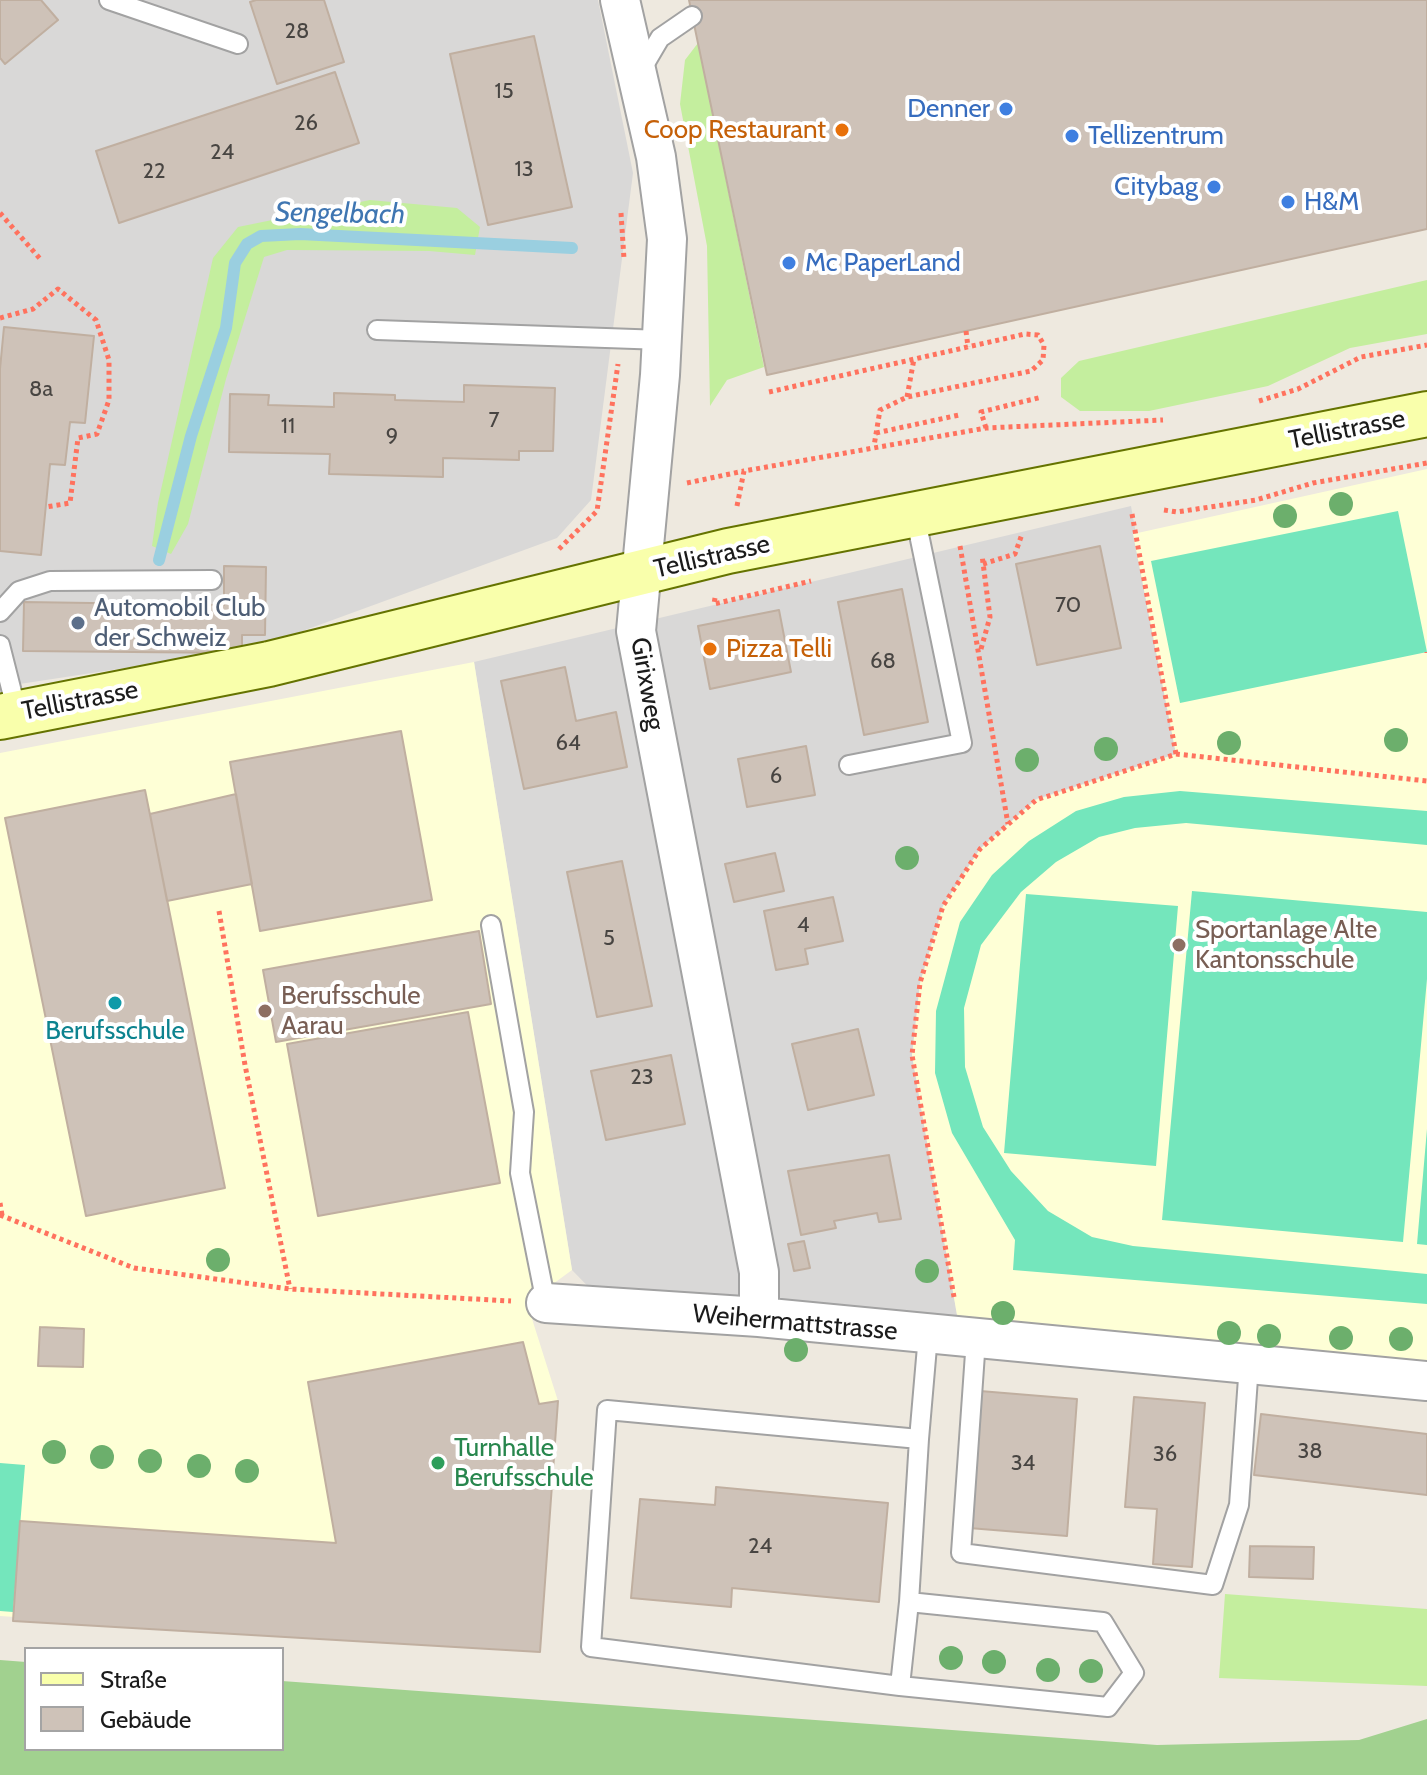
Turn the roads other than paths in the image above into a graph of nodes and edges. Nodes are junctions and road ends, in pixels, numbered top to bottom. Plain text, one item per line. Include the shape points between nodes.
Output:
1 (109, 0) edge
2 (620, 0) edge
3 (692, 16) dead end
4 (238, 44) dead end
5 (639, 75) junction
6 (377, 330) dead end
7 (663, 340) junction
8 (1427, 414) edge
9 (915, 515) junction
10 (641, 573) junction
11 (212, 580) dead end
12 (0, 612) edge
13 (0, 645) edge
14 (8, 714) edge
15 (849, 765) dead end
16 (491, 925) dead end
17 (546, 1303) joint
18 (759, 1317) junction
19 (955, 1337) junction
20 (1249, 1364) junction
21 (1427, 1381) edge
22 (919, 1439) junction
23 (909, 1602) junction
24 (900, 1686) junction

1 - 4 lane
2 - 5 street, Girixweg
3 - 5 lane via 660,38
5 - 7 street, Girixweg via 667,239
6 - 7 lane
7 - 10 street, Girixweg
8 - 9 main road, Tellistrasse
9 - 10 main road, Tellistrasse
9 - 15 lane via 962,743
10 - 14 main road, Tellistrasse via 269,664
10 - 18 street, Girixweg via 636,631 759,1272
11 - 12 lane via 50,581 19,591
13 - 14 lane
16 - 17 lane via 524,1112 520,1173
17 - 18 street, Weihermattstrasse
18 - 19 street, Weihermattstrasse
19 - 20 street, Weihermattstrasse
19 - 20 lane via 961,1553 1213,1585 1239,1505
19 - 22 lane
20 - 21 street, Weihermattstrasse
22 - 23 lane
22 - 24 lane via 607,1410 591,1647
23 - 24 lane
23 - 24 lane via 1103,1622 1134,1673 1108,1707

